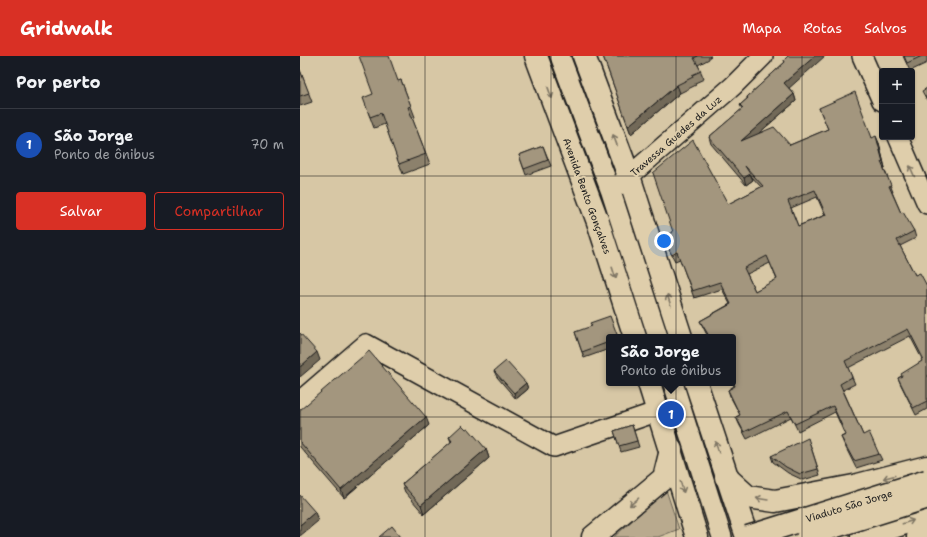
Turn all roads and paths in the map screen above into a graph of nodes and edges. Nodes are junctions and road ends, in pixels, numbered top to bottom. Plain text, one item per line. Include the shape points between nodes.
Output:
1 (536, 56) edge
2 (560, 56) edge
3 (584, 56) edge
4 (763, 56) edge
5 (862, 56) edge
6 (879, 94) edge
7 (899, 140) edge
8 (629, 176) junction
9 (611, 192) junction
10 (927, 204) edge
11 (598, 222) junction
12 (633, 334) edge
13 (657, 334) edge
14 (680, 334) edge
15 (650, 386) edge
16 (674, 386) edge
17 (697, 386) edge
18 (300, 401) edge
19 (658, 411) junction
20 (671, 450) junction
21 (927, 467) edge
22 (726, 477) junction
23 (927, 481) edge
24 (854, 486) junction
25 (927, 499) edge
26 (927, 516) edge
27 (927, 534) edge
28 (593, 537) edge
29 (697, 537) edge
30 (722, 537) edge
31 (748, 537) edge
32 (806, 537) edge
33 (857, 537) edge
34 (862, 537) edge
35 (918, 537) edge

1 -> 11 main road, Avenida Bento Gonçalves
2 - 9 street
8 -> 3 main road
4 - 8 street, Travessa Guedes da Luz via 733,86
5 - 6 street
10 -> 7 street
8 - 9 street, Travessa Guedes da Luz
14 -> 8 main road
9 - 11 street, Travessa Guedes da Luz
9 - 13 street
11 -> 12 main road, Avenida Bento Gonçalves
15 - 19 main road
16 - 30 street
22 -> 17 main road
18 - 19 street via 366,344 554,447
19 - 20 main road
20 -> 28 main road via 664,478
20 -> 29 main road
21 -> 24 main road
24 -> 22 main road via 775,501 748,497
22 - 31 main road
23 - 31 main road, Viaduto São Jorge, bridge
24 - 33 main road via 848,502 847,519
25 - 32 street, Viaduto São Jorge, bridge
34 -> 26 main road
27 - 35 main road

